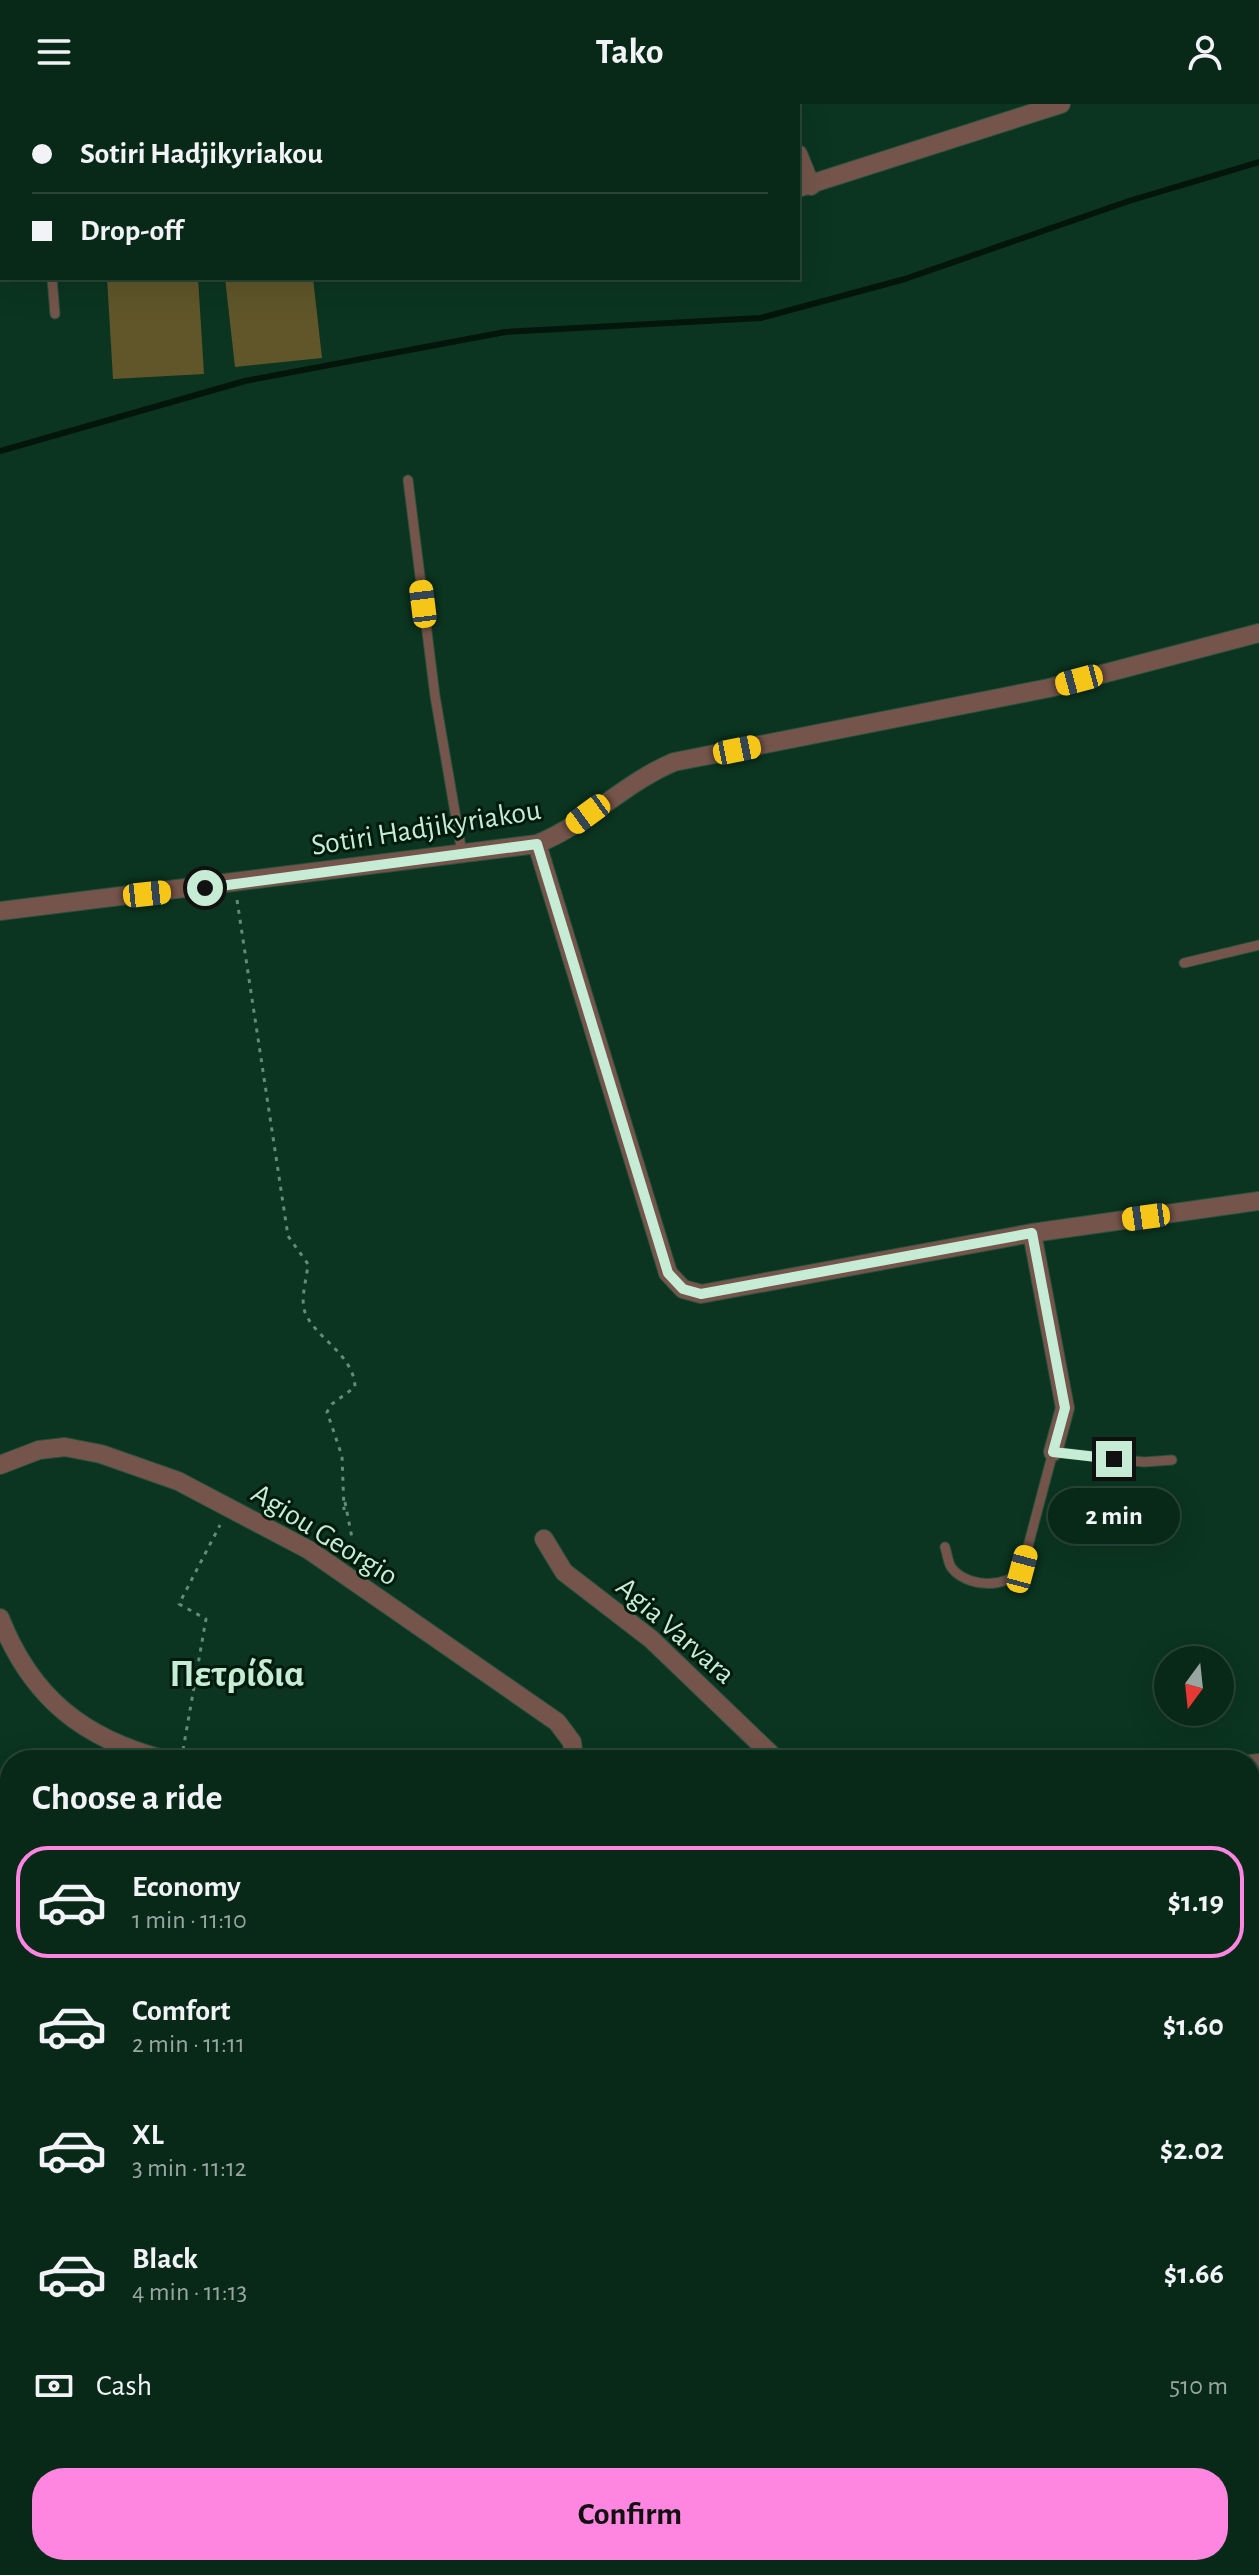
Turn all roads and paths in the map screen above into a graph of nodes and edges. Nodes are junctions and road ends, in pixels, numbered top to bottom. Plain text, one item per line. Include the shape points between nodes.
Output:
1 (1061, 104) edge
2 (800, 163) edge
3 (805, 187) edge
4 (52, 280) edge
5 (55, 314) dead end
6 (408, 480) dead end
7 (1259, 633) edge
8 (537, 844) junction
9 (462, 853) junction
10 (235, 884) junction
11 (0, 911) edge
12 (1259, 945) edge
13 (1184, 963) dead end
14 (1259, 1201) edge
15 (1032, 1233) junction
16 (1053, 1452) junction
17 (1172, 1460) dead end
18 (0, 1465) edge
19 (345, 1501) junction
20 (229, 1508) junction
21 (344, 1510) dead end
22 (352, 1538) dead end
23 (544, 1539) dead end
24 (945, 1547) dead end
25 (0, 1618) edge
26 (137, 1750) edge
27 (183, 1750) edge
28 (573, 1750) edge
29 (767, 1750) edge

1 - 3 street
2 - 3 street
4 - 5 lane
6 - 9 lane via 435,696
7 - 8 street, Sotiri Hadjikyriakou via 1049,688 674,762
8 - 9 street, Sotiri Hadjikyriakou
8 - 15 street via 675,1283 701,1294
9 - 10 street, Sotiri Hadjikyriakou
10 - 11 street, Sotiri Hadjikyriakou
10 - 19 path via 288,1236 308,1264 303,1307 355,1376 355,1387 327,1412 342,1456
12 - 13 lane
14 - 15 street
15 - 16 street via 1065,1408
16 - 17 lane
16 - 24 lane via 1022,1569 1014,1580 1001,1584 967,1579 950,1566
18 - 20 street, Agiou Georgio via 39,1450 65,1447 178,1481
19 - 21 path
19 - 22 path
20 - 27 path via 179,1604 206,1619
20 - 28 street, Agiou Georgio via 309,1550 557,1722
23 - 29 street, Agia Varvara via 564,1572 651,1639
25 - 26 street via 15,1655 48,1697 108,1740

